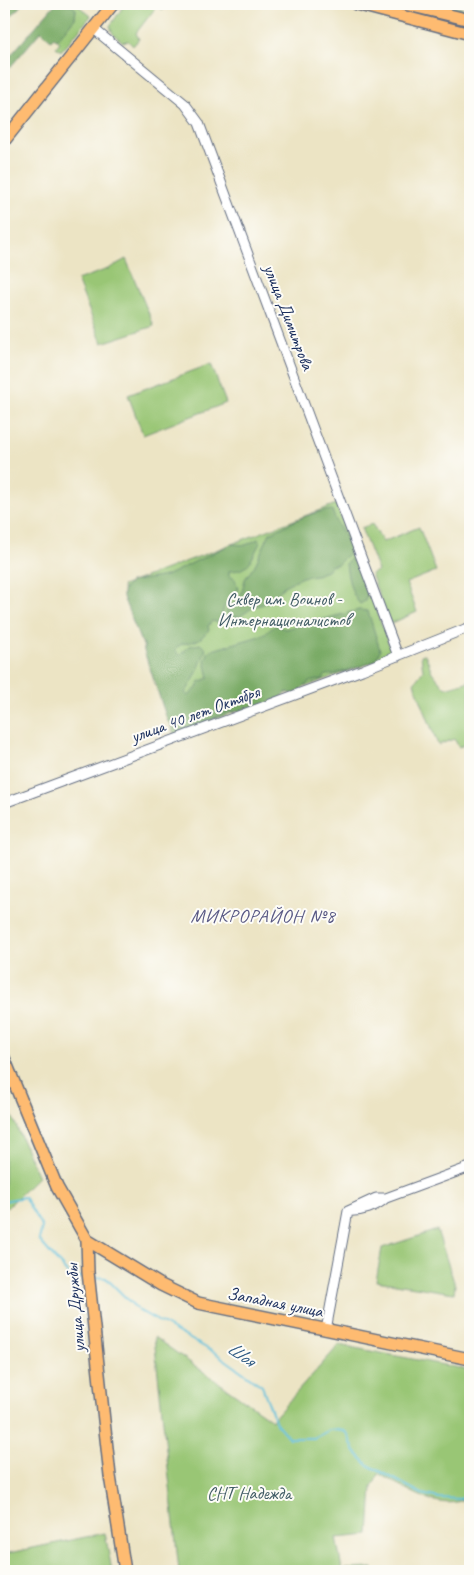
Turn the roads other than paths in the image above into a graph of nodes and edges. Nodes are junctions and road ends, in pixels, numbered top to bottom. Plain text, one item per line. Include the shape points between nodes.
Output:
1 (113, 4) edge
2 (356, 4) edge
3 (404, 4) edge
4 (470, 20) edge
5 (94, 29) junction
6 (470, 34) edge
7 (4, 141) edge
8 (470, 627) edge
9 (398, 656) junction
10 (4, 803) edge
11 (4, 1058) edge
12 (470, 1167) edge
13 (87, 1240) junction
14 (326, 1330) junction
15 (470, 1360) edge
16 (125, 1571) edge

1 - 5 main road
2 - 6 main road
3 - 4 main road
5 - 7 main road
5 - 9 street, улица Димитрова via 185,104 199,123
8 - 9 street, улица 40 лет Октября
9 - 10 street, улица 40 лет Октября
11 - 13 main road, улица Дружбы via 54,1180
12 - 14 street via 365,1209 348,1210
13 - 14 main road, Западная улица via 161,1286 198,1303
13 - 16 main road, улица Дружбы via 110,1476
14 - 15 main road, Западная улица

